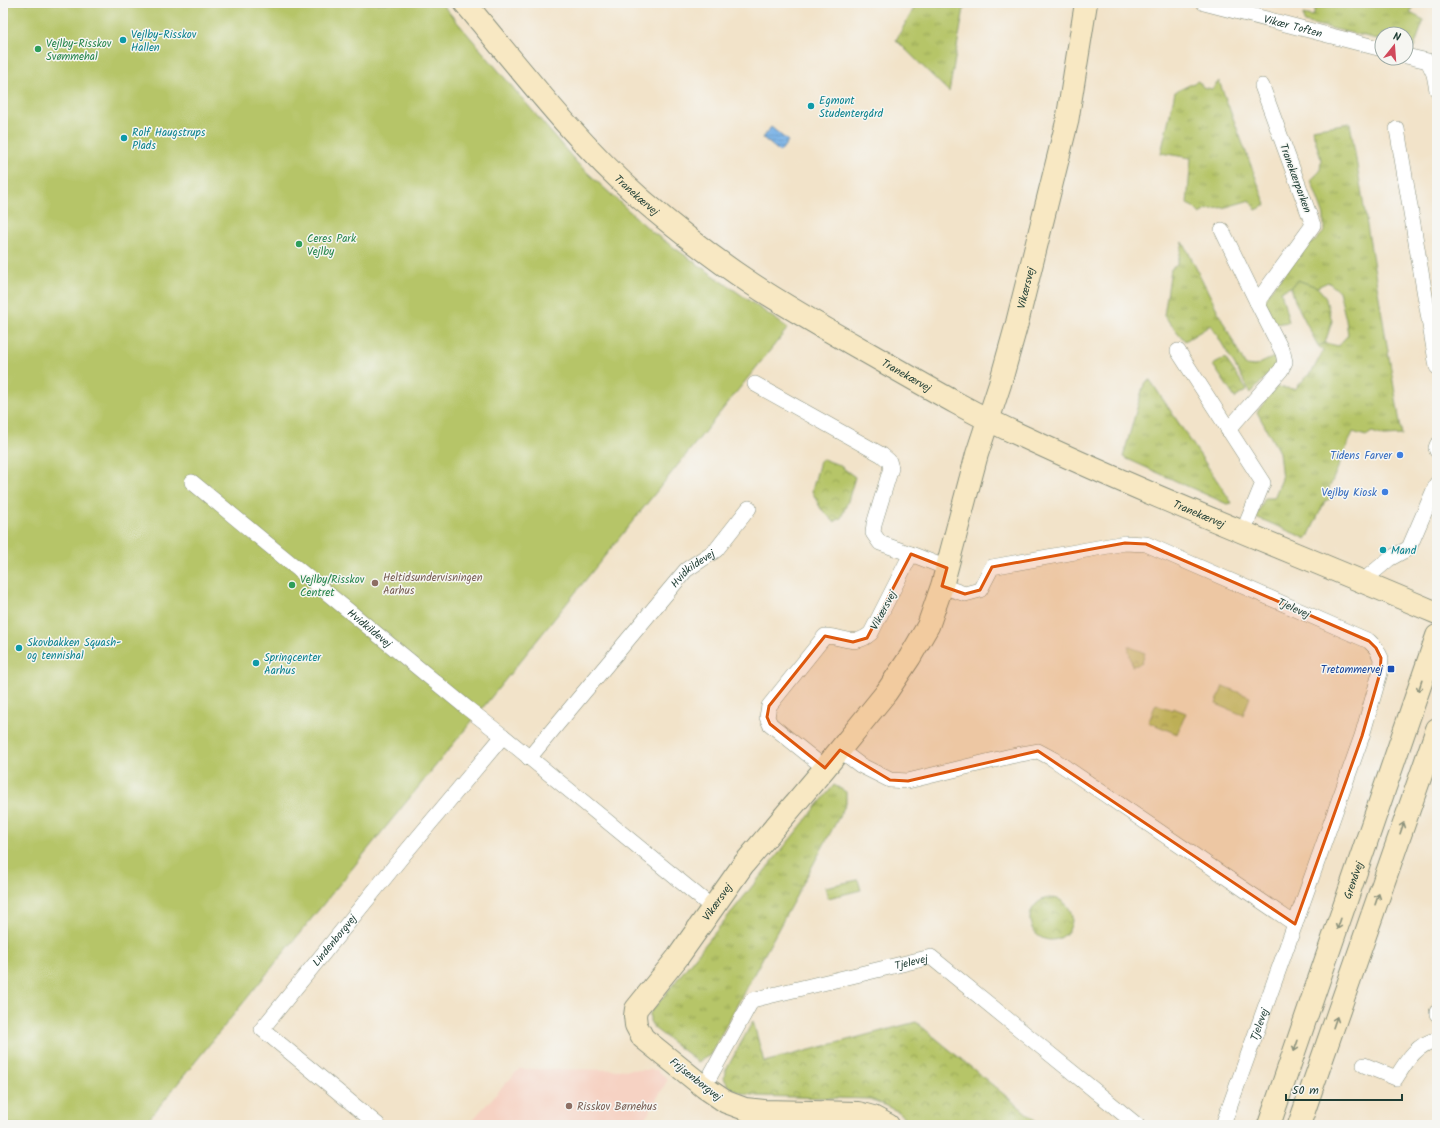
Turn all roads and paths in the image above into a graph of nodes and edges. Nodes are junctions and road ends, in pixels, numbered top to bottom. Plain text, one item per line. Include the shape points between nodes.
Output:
1 (465, 3) edge
2 (1086, 3) edge
3 (1204, 3) edge
4 (1374, 48) edge
5 (1414, 58) edge
6 (1262, 86) dead end
7 (1437, 90) edge
8 (1397, 128) dead end
9 (1222, 230) dead end
10 (1257, 302) junction
11 (1178, 351) dead end
12 (1437, 367) edge
13 (755, 384) dead end
14 (989, 420) junction
15 (1228, 430) junction
16 (1437, 445) edge
17 (1437, 451) edge
18 (192, 482) dead end
19 (1437, 483) edge
20 (749, 508) dead end
21 (1242, 532) junction
22 (911, 554) junction
23 (944, 577) junction
24 (1363, 581) junction
25 (1437, 612) edge
26 (1437, 636) edge
27 (1437, 729) edge
28 (503, 736) junction
29 (840, 750) junction
30 (529, 758) junction
31 (825, 768) junction
32 (713, 908) junction
33 (1295, 924) junction
34 (1437, 1040) edge
35 (648, 1042) joint
36 (1364, 1065) dead end
37 (704, 1087) junction
38 (378, 1125) edge
39 (888, 1125) edge
40 (1137, 1125) edge
41 (1223, 1125) edge
42 (1269, 1125) edge
43 (1299, 1125) edge

1 - 14 street, Tranekærvej via 592,152 640,198 697,244 752,284 808,319
2 - 14 street, Vikærsvej via 1067,122 1017,323
3 - 4 street, Vikær Toften
5 - 7 street via 1428,61
6 - 10 street, Tranekærparken via 1313,224
8 - 12 street
9 - 10 street
10 - 15 street via 1285,362 1281,370
11 - 15 street
13 - 22 street via 889,461 891,468 873,532 880,543
14 - 21 street, Tranekærvej
14 - 23 street, Vikærsvej via 977,454
15 - 21 street via 1262,483
16 - 17 street
18 - 28 street, Hvidkildevej
19 - 24 street via 1409,548 1389,559
20 - 30 street, Hvidkildevej via 716,550 686,570
21 - 24 street, Tranekærvej
22 - 23 street
22 - 31 street, Vikærsvej via 872,633 867,638 853,642 825,636 769,706 767,717 770,724
23 - 29 street, Vikærsvej via 928,626 910,657 886,693
23 - 33 street, Tjelevej via 965,594 980,590 992,567 1125,543 1146,544 1369,641 1381,658 1380,673 1362,736
24 - 25 street, Tranekærvej
26 -> 42 street, Grenåvej
43 -> 27 street
28 - 30 street, Hvidkildevej
28 - 38 street, Lindenborgvej via 262,1029
29 - 31 street, Vikærsvej
29 - 33 street via 860,765 890,780 908,781 1038,751
30 - 32 street, Hvidkildevej
31 - 32 street, Vikærsvej via 743,865
32 - 35 street, Vikærsvej via 636,1009 636,1025
33 - 41 street, Tjelevej
34 - 36 street via 1417,1049 1396,1078
35 - 37 street, Frijsenborgvej
37 - 39 street, Frijsenborgvej via 726,1102 745,1109 858,1113
37 - 40 street, Tjelevej via 752,1000 931,957

